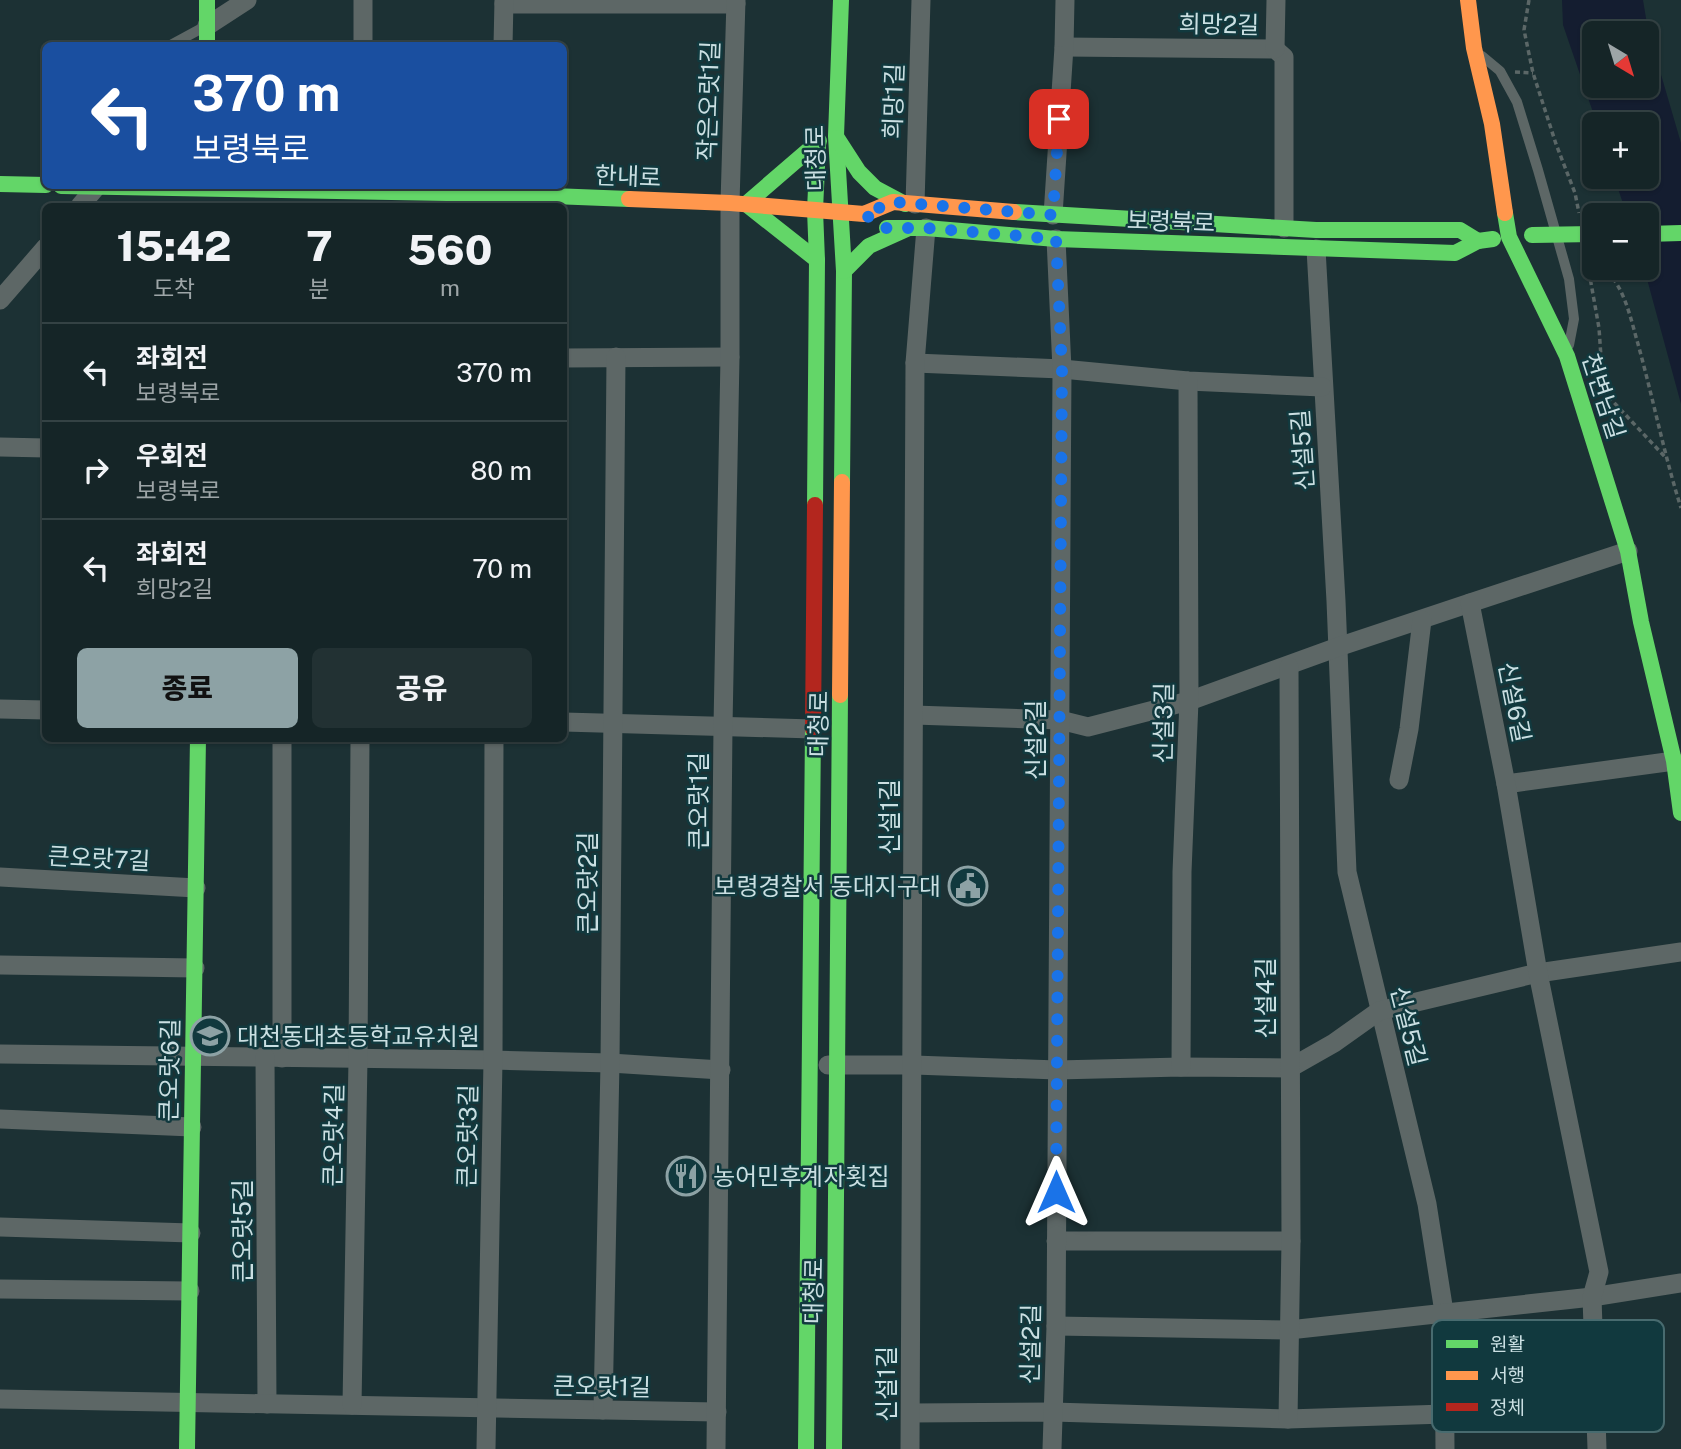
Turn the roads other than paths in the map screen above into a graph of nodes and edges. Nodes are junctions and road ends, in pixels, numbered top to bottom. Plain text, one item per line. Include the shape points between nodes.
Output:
1 (207, 0) edge
2 (247, 0) edge
3 (363, 0) edge
4 (841, 0) edge
5 (920, 0) edge
6 (1065, 0) edge
7 (1276, 0) edge
8 (1468, 0) edge
9 (504, 2) edge
10 (736, 2) edge
11 (207, 36) edge
12 (184, 42) edge
13 (363, 42) edge
14 (503, 42) edge
15 (1064, 47) junction
16 (1474, 48) junction
17 (1275, 49) junction
18 (836, 136) junction
19 (0, 184) edge
20 (42, 185) edge
21 (94, 189) edge
22 (383, 189) edge
23 (501, 195) edge
24 (83, 203) edge
25 (738, 203) junction
26 (910, 204) junction
27 (815, 210) junction
28 (839, 211) junction
29 (864, 214) junction
30 (1053, 215) junction
31 (918, 228) junction
32 (1284, 228) junction
33 (1681, 233) edge
34 (1659, 234) edge
35 (1509, 237) junction
36 (1056, 239) junction
37 (1478, 240) junction
38 (1582, 240) edge
39 (1316, 249) junction
40 (42, 252) edge
41 (817, 260) junction
42 (845, 271) junction
43 (0, 300) edge
44 (1567, 356) junction
45 (616, 357) junction
46 (730, 357) junction
47 (567, 358) edge
48 (915, 363) junction
49 (1062, 369) junction
50 (1188, 381) junction
51 (1322, 387) junction
52 (0, 447) edge
53 (42, 448) edge
54 (1628, 551) junction
55 (1470, 603) junction
56 (1422, 620) junction
57 (1338, 647) junction
58 (1289, 667) junction
59 (1189, 701) junction
60 (0, 709) edge
61 (42, 710) edge
62 (914, 715) junction
63 (1060, 720) junction
64 (567, 722) edge
65 (612, 723) junction
66 (723, 726) junction
67 (813, 729) junction
68 (198, 742) edge
69 (282, 742) edge
70 (360, 742) edge
71 (494, 742) edge
72 (1674, 761) junction
73 (1399, 780) dead end
74 (1506, 784) junction
75 (1681, 813) edge
76 (0, 877) edge
77 (196, 888) junction
78 (1681, 952) edge
79 (0, 965) edge
80 (195, 968) junction
81 (1538, 973) junction
82 (1379, 1011) junction
83 (0, 1054) edge
84 (193, 1057) junction
85 (274, 1058) junction
86 (358, 1059) junction
87 (493, 1060) junction
88 (610, 1063) junction
89 (837, 1065) junction
90 (914, 1065) junction
91 (810, 1066) junction
92 (1181, 1067) junction
93 (1290, 1068) junction
94 (721, 1070) junction
95 (1057, 1070) junction
96 (0, 1119) edge
97 (192, 1127) junction
98 (0, 1227) edge
99 (191, 1233) junction
100 (1056, 1241) junction
101 (1291, 1241) junction
102 (1681, 1283) edge
103 (0, 1289) edge
104 (190, 1291) junction
105 (1592, 1297) junction
106 (1444, 1312) junction
107 (1444, 1320) edge
108 (1593, 1320) edge
109 (1056, 1326) junction
110 (1289, 1330) junction
111 (0, 1399) edge
112 (188, 1402) junction
113 (267, 1404) junction
114 (352, 1405) junction
115 (487, 1408) junction
116 (603, 1410) junction
117 (717, 1412) junction
118 (1053, 1412) junction
119 (911, 1413) junction
120 (1432, 1414) edge
121 (1288, 1419) junction
122 (187, 1449) edge
123 (486, 1449) edge
124 (716, 1449) edge
125 (806, 1449) edge
126 (834, 1449) edge
127 (911, 1449) edge
128 (1052, 1449) edge

1 - 11 main road
2 - 11 street
3 - 13 street
4 - 18 main road, 대청로
5 - 26 street, 희망1길
6 - 15 street
7 - 17 street
8 - 16 main road, 천변남길
9 - 10 street
9 - 14 street
10 - 25 street, 작은오랏1길
11 - 12 lane
15 - 17 street, 희망2길
15 - 30 street
16 - 35 main road, 천변남길 via 1493,124
16 - 44 lane via 1500,71 1517,102 1538,170 1569,278 1574,319
17 - 32 street, 희망2길 via 1284,57
18 - 26 main road via 875,188
18 - 28 main road, 대청로
19 - 20 main road
21 - 24 street
22 - 23 main road, 한내로
23 - 25 main road, 한내로
25 - 27 main road, 한내로
25 - 27 main road, 대청로 via 819,135
25 - 41 main road
25 - 46 street, 큰오랏1길
26 - 29 main road, 보령북로 via 893,202
26 - 30 main road, 보령북로
27 - 28 main road, 보령북로
27 - 41 main road, 대청로
28 - 29 main road, 보령북로
28 - 42 main road, 대청로
29 - 31 main road, 보령북로 via 885,228
30 - 32 main road, 보령북로
31 - 36 main road, 보령북로
31 - 42 main road via 869,246
31 - 48 street, 신설1길
32 - 37 main road, 보령북로 via 1460,230
33 - 34 main road
35 - 37 main road, 보령북로
35 - 38 main road, 보령북로, bridge
35 - 44 main road, 천변남길
36 - 39 main road, 보령북로
36 - 49 street, 신설2길
37 - 39 main road, 보령북로 via 1455,253
39 - 51 street, 신설5길
40 - 43 street
41 - 67 main road, 대청로
42 - 89 main road, 대청로
44 - 54 main road, 천변남길
45 - 46 street
45 - 47 street
45 - 65 street, 큰오랏2길
46 - 66 street, 큰오랏1길
48 - 49 street
48 - 62 street, 신설1길
49 - 50 street
49 - 63 street, 신설2길
50 - 51 street
50 - 59 street, 신설3길
51 - 57 street, 신설5길
52 - 53 street
54 - 55 street
54 - 72 main road, 천변남길
55 - 56 street
55 - 74 street, 신설6길
56 - 57 street
56 - 73 street
57 - 58 street
57 - 82 street, 신설5길 via 1347,872
58 - 59 street
58 - 93 street, 신설4길
59 - 63 street via 1088,727
59 - 92 street, 신설3길
60 - 61 street
62 - 63 street
62 - 90 street, 신설1길
63 - 95 street, 신설2길
64 - 65 street
65 - 66 street
65 - 88 street, 큰오랏2길
66 - 67 street
66 - 94 street, 큰오랏1길
67 - 91 main road, 대청로
68 - 77 main road, 큰오랏6길
69 - 85 street, 큰오랏5길
70 - 86 street, 큰오랏4길
71 - 87 street, 큰오랏3길
72 - 74 street
72 - 75 main road, 천변남길
74 - 81 street, 신설6길
76 - 77 street, 큰오랏7길
77 - 80 main road, 큰오랏6길
78 - 81 street
79 - 80 street
80 - 84 main road, 큰오랏6길
81 - 82 street
81 - 105 street, 신설6길 via 1599,1272
82 - 93 street
82 - 106 street, 신설5길 via 1427,1204
83 - 84 street
84 - 85 street
84 - 97 main road, 큰오랏6길
85 - 86 street
85 - 113 street, 큰오랏5길
86 - 87 street
86 - 114 street, 큰오랏4길
87 - 88 street
87 - 115 street, 큰오랏3길
88 - 94 street
88 - 116 street, 큰오랏2길
89 - 90 street
89 - 91 street
89 - 126 main road, 대청로
90 - 95 street
90 - 119 street, 신설1길
91 - 125 main road, 대청로
92 - 93 street
92 - 95 street
93 - 101 street, 신설4길
94 - 117 street, 큰오랏1길
95 - 100 street, 신설2길
96 - 97 street
97 - 99 main road, 큰오랏6길
98 - 99 street
99 - 104 main road, 큰오랏6길
100 - 101 street
100 - 109 street, 신설2길
101 - 110 street, 신설4길
102 - 105 street
103 - 104 street
104 - 112 main road, 큰오랏6길
105 - 106 street
105 - 108 street, 신설6길
106 - 107 street, 신설5길
106 - 110 street
109 - 110 street
109 - 118 street, 신설2길
110 - 121 street, 신설4길
111 - 112 street
112 - 113 street
112 - 122 main road, 큰오랏6길
113 - 114 street
114 - 115 street
115 - 116 street, 큰오랏1길
115 - 123 street, 큰오랏3길
116 - 117 street, 큰오랏1길
117 - 124 street, 큰오랏1길
118 - 119 street
118 - 121 street
118 - 128 street, 신설2길
119 - 127 street, 신설1길
120 - 121 street

